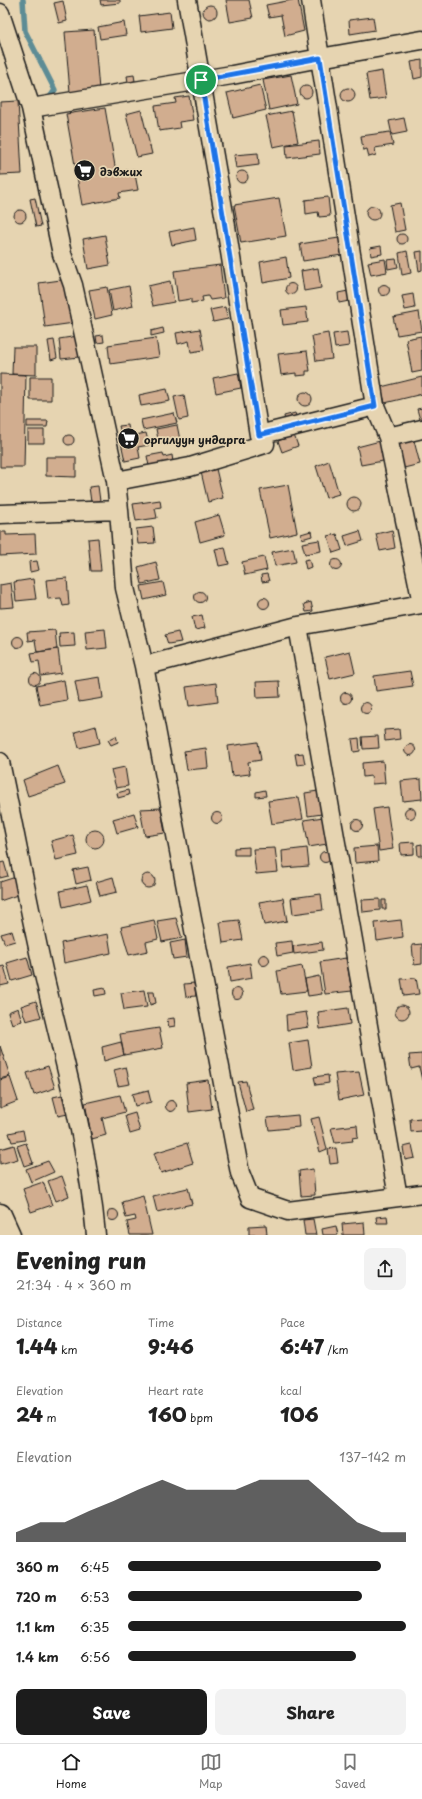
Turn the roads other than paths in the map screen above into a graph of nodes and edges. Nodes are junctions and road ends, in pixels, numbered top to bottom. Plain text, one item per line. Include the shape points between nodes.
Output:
1 (187, 0) edge
2 (311, 0) edge
3 (0, 13) edge
4 (422, 40) edge
5 (320, 58) junction
6 (201, 80) junction
7 (31, 108) junction
8 (375, 406) junction
9 (422, 429) edge
10 (259, 435) junction
11 (388, 437) junction
12 (116, 481) junction
13 (119, 510) junction
14 (0, 514) edge
15 (422, 603) edge
16 (298, 626) junction
17 (144, 666) junction
18 (0, 762) edge
19 (422, 1194) edge
20 (398, 1197) junction
21 (0, 1215) edge
22 (9, 1235) edge
23 (96, 1235) edge

1 - 6 street
2 - 5 street
3 - 7 street
4 - 5 street
5 - 6 street
5 - 8 street
6 - 7 street
6 - 10 street
7 - 12 street via 62,254 73,285
8 - 10 street
8 - 11 street
9 - 11 street
10 - 12 street via 265,444 190,467
11 - 15 street
12 - 13 street
13 - 14 street
13 - 17 street via 125,588
15 - 16 street
16 - 17 street
16 - 20 street
17 - 20 street via 240,1173 250,1198 288,1211
18 - 23 street via 44,973 80,1126 92,1192
19 - 20 street
21 - 22 main road

